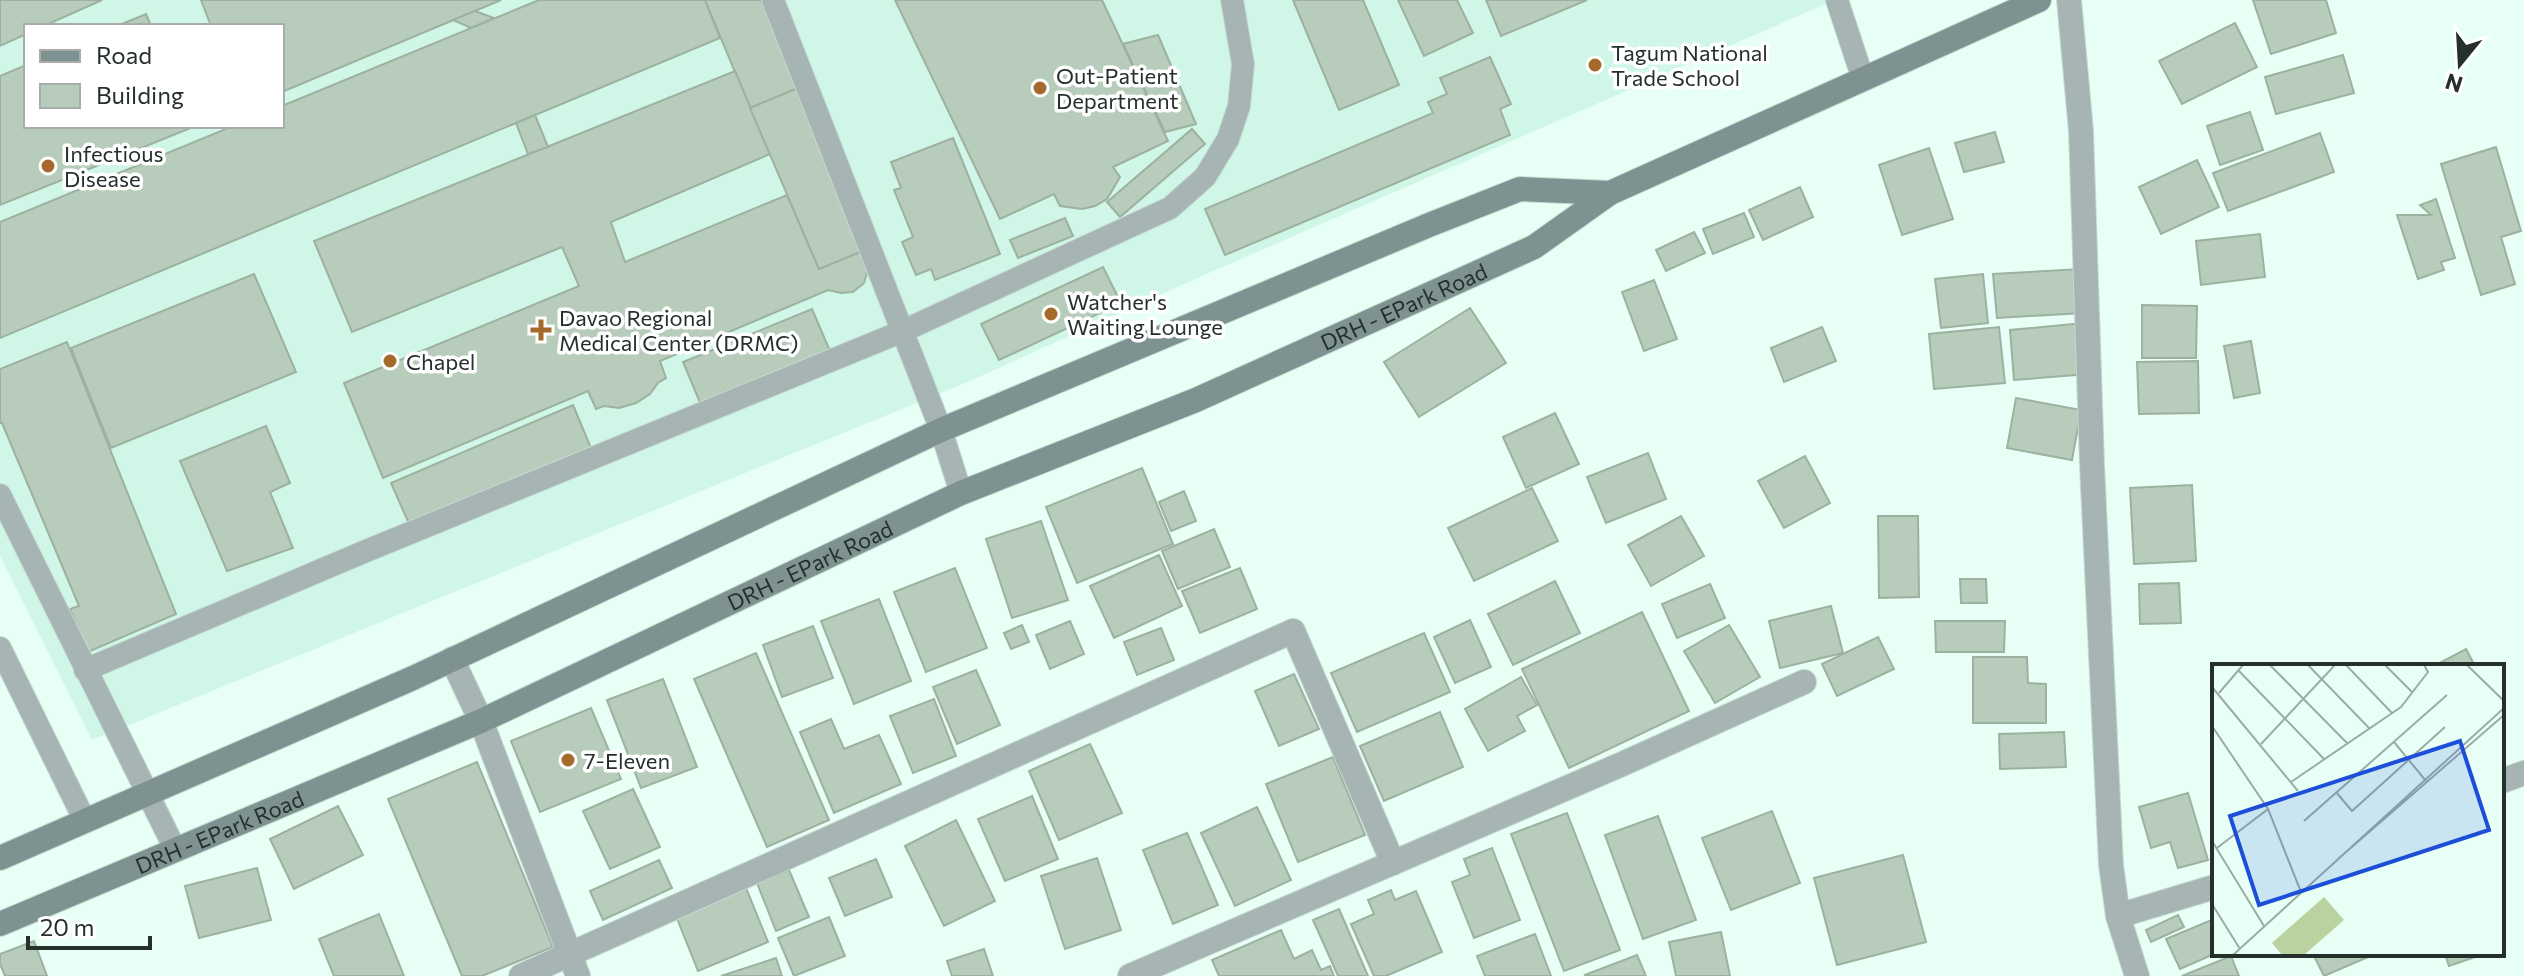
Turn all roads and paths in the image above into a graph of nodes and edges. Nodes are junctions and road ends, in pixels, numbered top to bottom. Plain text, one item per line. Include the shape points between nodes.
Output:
1 (773, 0) edge
2 (1232, 0) edge
3 (1837, 0) edge
4 (2039, 0) edge
5 (2069, 0) edge
6 (1863, 79) junction
7 (1610, 193) junction
8 (903, 331) junction
9 (941, 430) junction
10 (961, 493) junction
11 (0, 495) edge
12 (0, 648) edge
13 (452, 659) junction
14 (85, 670) junction
15 (1804, 682) dead end
16 (481, 721) junction
17 (2524, 773) edge
18 (2504, 780) edge
19 (148, 794) junction
20 (85, 821) junction
21 (175, 849) junction
22 (0, 858) edge
23 (1393, 863) junction
24 (2212, 888) edge
25 (2118, 916) junction
26 (0, 924) edge
27 (568, 953) junction
28 (521, 976) edge
29 (578, 976) edge
30 (1130, 976) edge
31 (2137, 976) edge

1 - 8 lane
2 - 8 lane via 1243,64 1239,106 1228,139 1205,177 1170,208
3 - 6 lane
4 - 6 main road, DRH - EPark Road
5 - 25 street via 2081,131 2097,572
6 - 7 main road, DRH - EPark Road
7 - 9 main road, DRH - EPark Road via 1520,189
7 - 10 main road, DRH - EPark Road via 1534,247 1196,400
8 - 9 lane
8 - 14 lane
9 - 10 lane
9 - 13 main road, DRH - EPark Road
10 - 16 main road, DRH - EPark Road
11 - 14 lane
12 - 20 lane
13 - 16 street
13 - 19 main road, DRH - EPark Road
14 - 19 lane
15 - 23 street
16 - 21 main road, DRH - EPark Road
16 - 27 street
17 - 18 street
19 - 20 main road, DRH - EPark Road
19 - 21 lane
20 - 22 main road, DRH - EPark Road
21 - 26 main road, DRH - EPark Road
23 - 27 street via 1293,631
23 - 30 street
24 - 25 street
25 - 31 street
27 - 28 street
27 - 29 street

